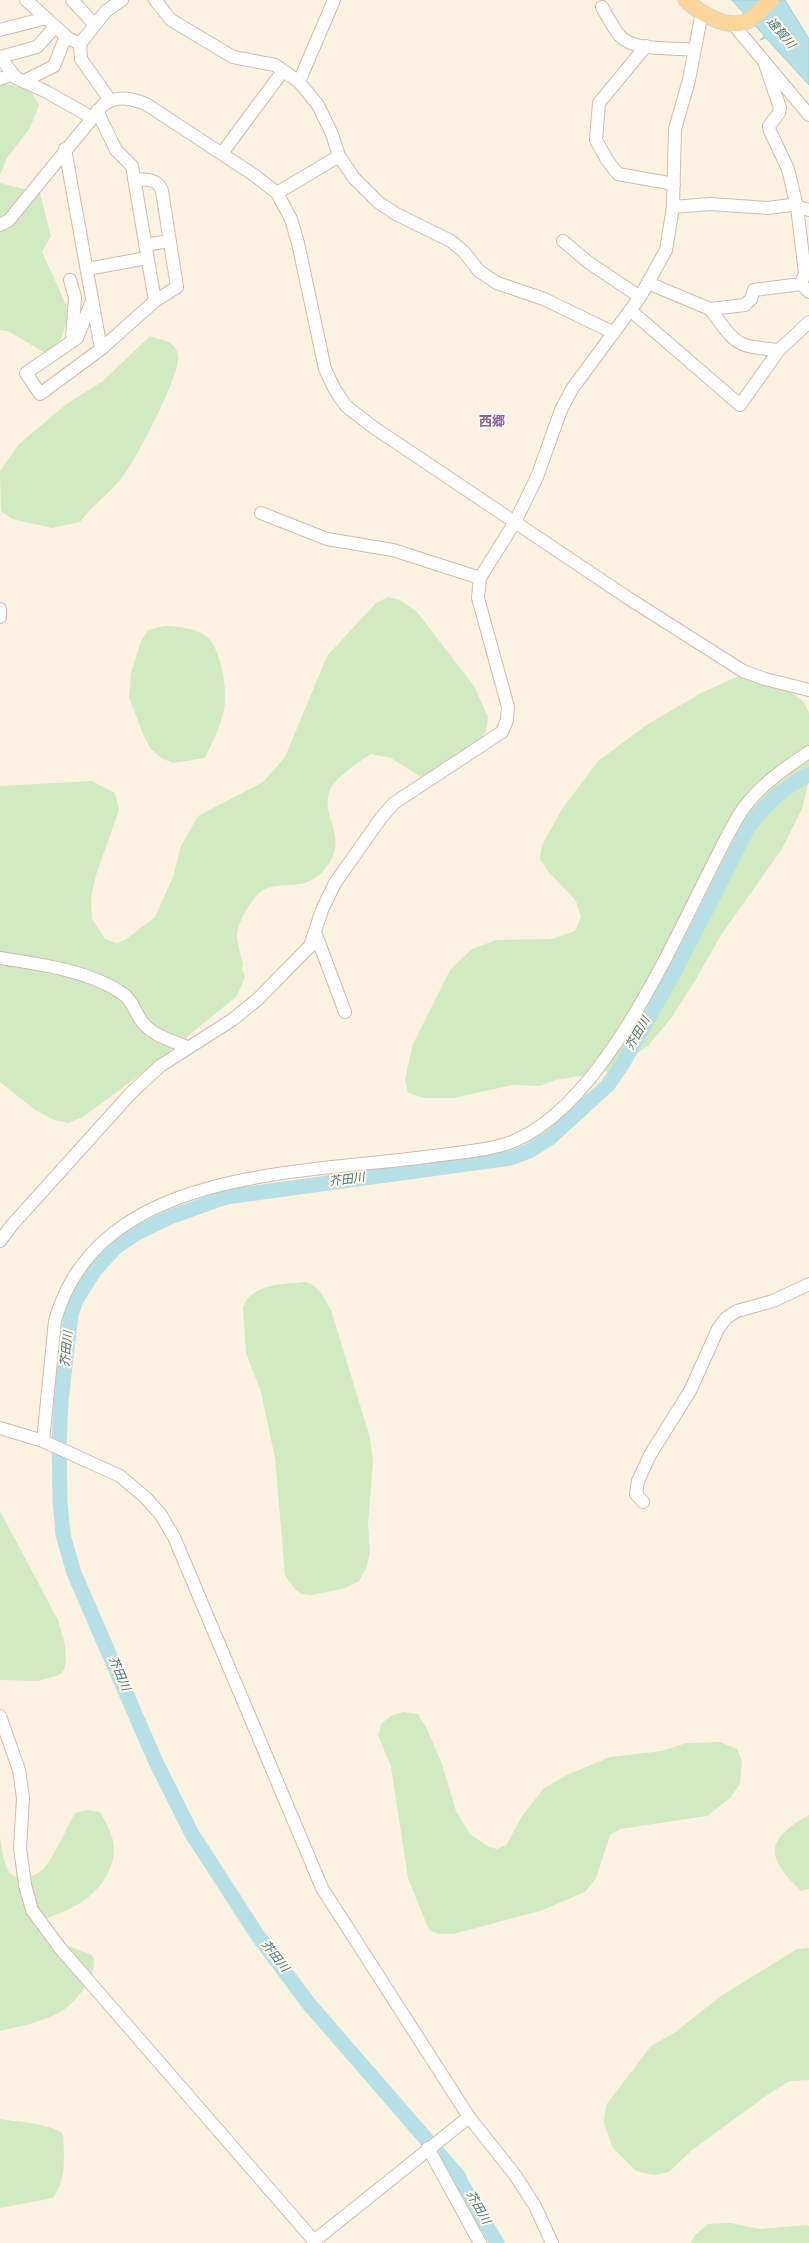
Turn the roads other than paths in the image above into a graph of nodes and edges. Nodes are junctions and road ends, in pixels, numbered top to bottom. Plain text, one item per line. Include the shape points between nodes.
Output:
1 (26, 0) edge
2 (72, 0) edge
3 (155, 0) edge
4 (334, 0) edge
5 (686, 0) edge
6 (771, 0) edge
7 (116, 1) edge
8 (602, 8) dead end
9 (702, 12) junction
10 (46, 18) junction
11 (736, 23) junction
12 (95, 25) junction
13 (56, 27) junction
14 (0, 30) edge
15 (66, 36) junction
16 (80, 44) junction
17 (646, 46) junction
18 (694, 50) junction
19 (0, 57) edge
20 (765, 64) junction
21 (283, 71) junction
22 (13, 74) junction
23 (0, 79) edge
24 (24, 81) junction
25 (299, 82) junction
26 (110, 100) junction
27 (94, 114) junction
28 (809, 115) edge
29 (65, 149) junction
30 (222, 153) junction
31 (339, 156) junction
32 (134, 179) junction
33 (674, 184) junction
34 (277, 193) junction
35 (673, 207) junction
36 (803, 208) edge
37 (0, 225) edge
38 (169, 241) junction
39 (563, 241) dead end
40 (145, 244) junction
41 (147, 258) junction
42 (86, 269) junction
43 (70, 280) dead end
44 (648, 283) junction
45 (805, 288) edge
46 (640, 297) junction
47 (92, 301) junction
48 (154, 301) junction
49 (710, 309) junction
50 (630, 310) junction
51 (809, 322) edge
52 (614, 333) junction
53 (72, 341) junction
54 (101, 349) junction
55 (779, 350) junction
56 (261, 513) dead end
57 (515, 522) junction
58 (480, 578) junction
59 (0, 609) edge
60 (0, 617) edge
61 (809, 690) edge
62 (809, 752) edge
63 (315, 932) junction
64 (0, 958) edge
65 (345, 1012) dead end
66 (187, 1047) junction
67 (0, 1241) edge
68 (809, 1284) edge
69 (0, 1428) edge
70 (43, 1441) junction
71 (643, 1502) dead end
72 (0, 1716) edge
73 (469, 2117) junction
74 (428, 2148) junction
75 (315, 2242) edge
76 (480, 2243) edge
77 (552, 2243) edge

1 - 10 street
2 - 12 street
3 - 21 street via 171,20 233,57 275,65
4 - 25 street
5 - 9 main road
6 - 11 main road via 752,18
7 - 12 street
8 - 17 street via 619,36 628,42
9 - 11 main road via 722,22
9 - 18 street
10 - 13 street
10 - 14 street
11 - 20 street
12 - 16 street
13 - 15 street
13 - 19 street via 37,47
15 - 16 street
15 - 24 street via 54,66
16 - 26 street via 81,59
17 - 18 street
17 - 33 street via 599,103 596,140 618,174
18 - 33 street via 689,80 675,129
19 - 22 street
20 - 28 street
20 - 36 street via 780,108 769,126 770,132 783,155
21 - 25 street
21 - 30 street
22 - 23 street
22 - 24 street
24 - 27 street
25 - 31 street via 318,105
26 - 27 street
26 - 30 street via 133,98 146,104
27 - 29 street
27 - 32 street via 116,150 132,166
29 - 37 street via 8,220
29 - 42 street
30 - 34 street
31 - 34 street
31 - 52 street via 354,178 378,202 396,214 451,241 485,276 496,283 544,299
32 - 38 street via 160,185
32 - 40 street
33 - 35 street
34 - 57 street via 291,219 298,242 325,369 346,406 373,427
35 - 36 street via 710,204 744,208
35 - 44 street via 666,250
36 - 45 street
38 - 40 street
38 - 48 street via 177,287
39 - 46 street via 588,262
40 - 41 street
41 - 42 street
41 - 48 street
42 - 47 street
43 - 53 street via 75,297
44 - 46 street
44 - 49 street
45 - 49 street via 754,290 751,299 745,305
46 - 50 street
47 - 53 street via 77,338
47 - 54 street
48 - 54 street
49 - 55 street via 737,343 748,347
50 - 52 street
50 - 55 street via 740,405
51 - 55 street
52 - 57 street via 572,389 561,410 537,477
53 - 54 street via 26,373 40,394
56 - 58 street via 322,537 394,550
57 - 58 street
57 - 61 street via 743,671
58 - 63 street via 478,598 508,707 507,720 502,732 394,803 335,883
59 - 60 street
62 - 70 street via 771,779 743,808 667,954 604,1061 561,1108 530,1133 512,1142 464,1152 259,1176 221,1184 150,1211 120,1228 101,1243 71,1279 60,1302 55,1321
63 - 65 street
63 - 66 street via 310,946 258,999 232,1020
64 - 66 street via 92,977 108,984 125,995 143,1024 149,1029
66 - 67 street via 160,1066 131,1093
68 - 71 street via 773,1301 737,1311 726,1318 718,1329 690,1391 650,1455 638,1481 636,1494
69 - 70 street
70 - 73 street via 120,1476 135,1486 161,1515 177,1544 322,1888
72 - 75 street via 19,1770 23,1798 20,1848 32,1910 60,1948
73 - 74 street
73 - 77 street via 515,2175 535,2206
74 - 75 street
74 - 76 street

